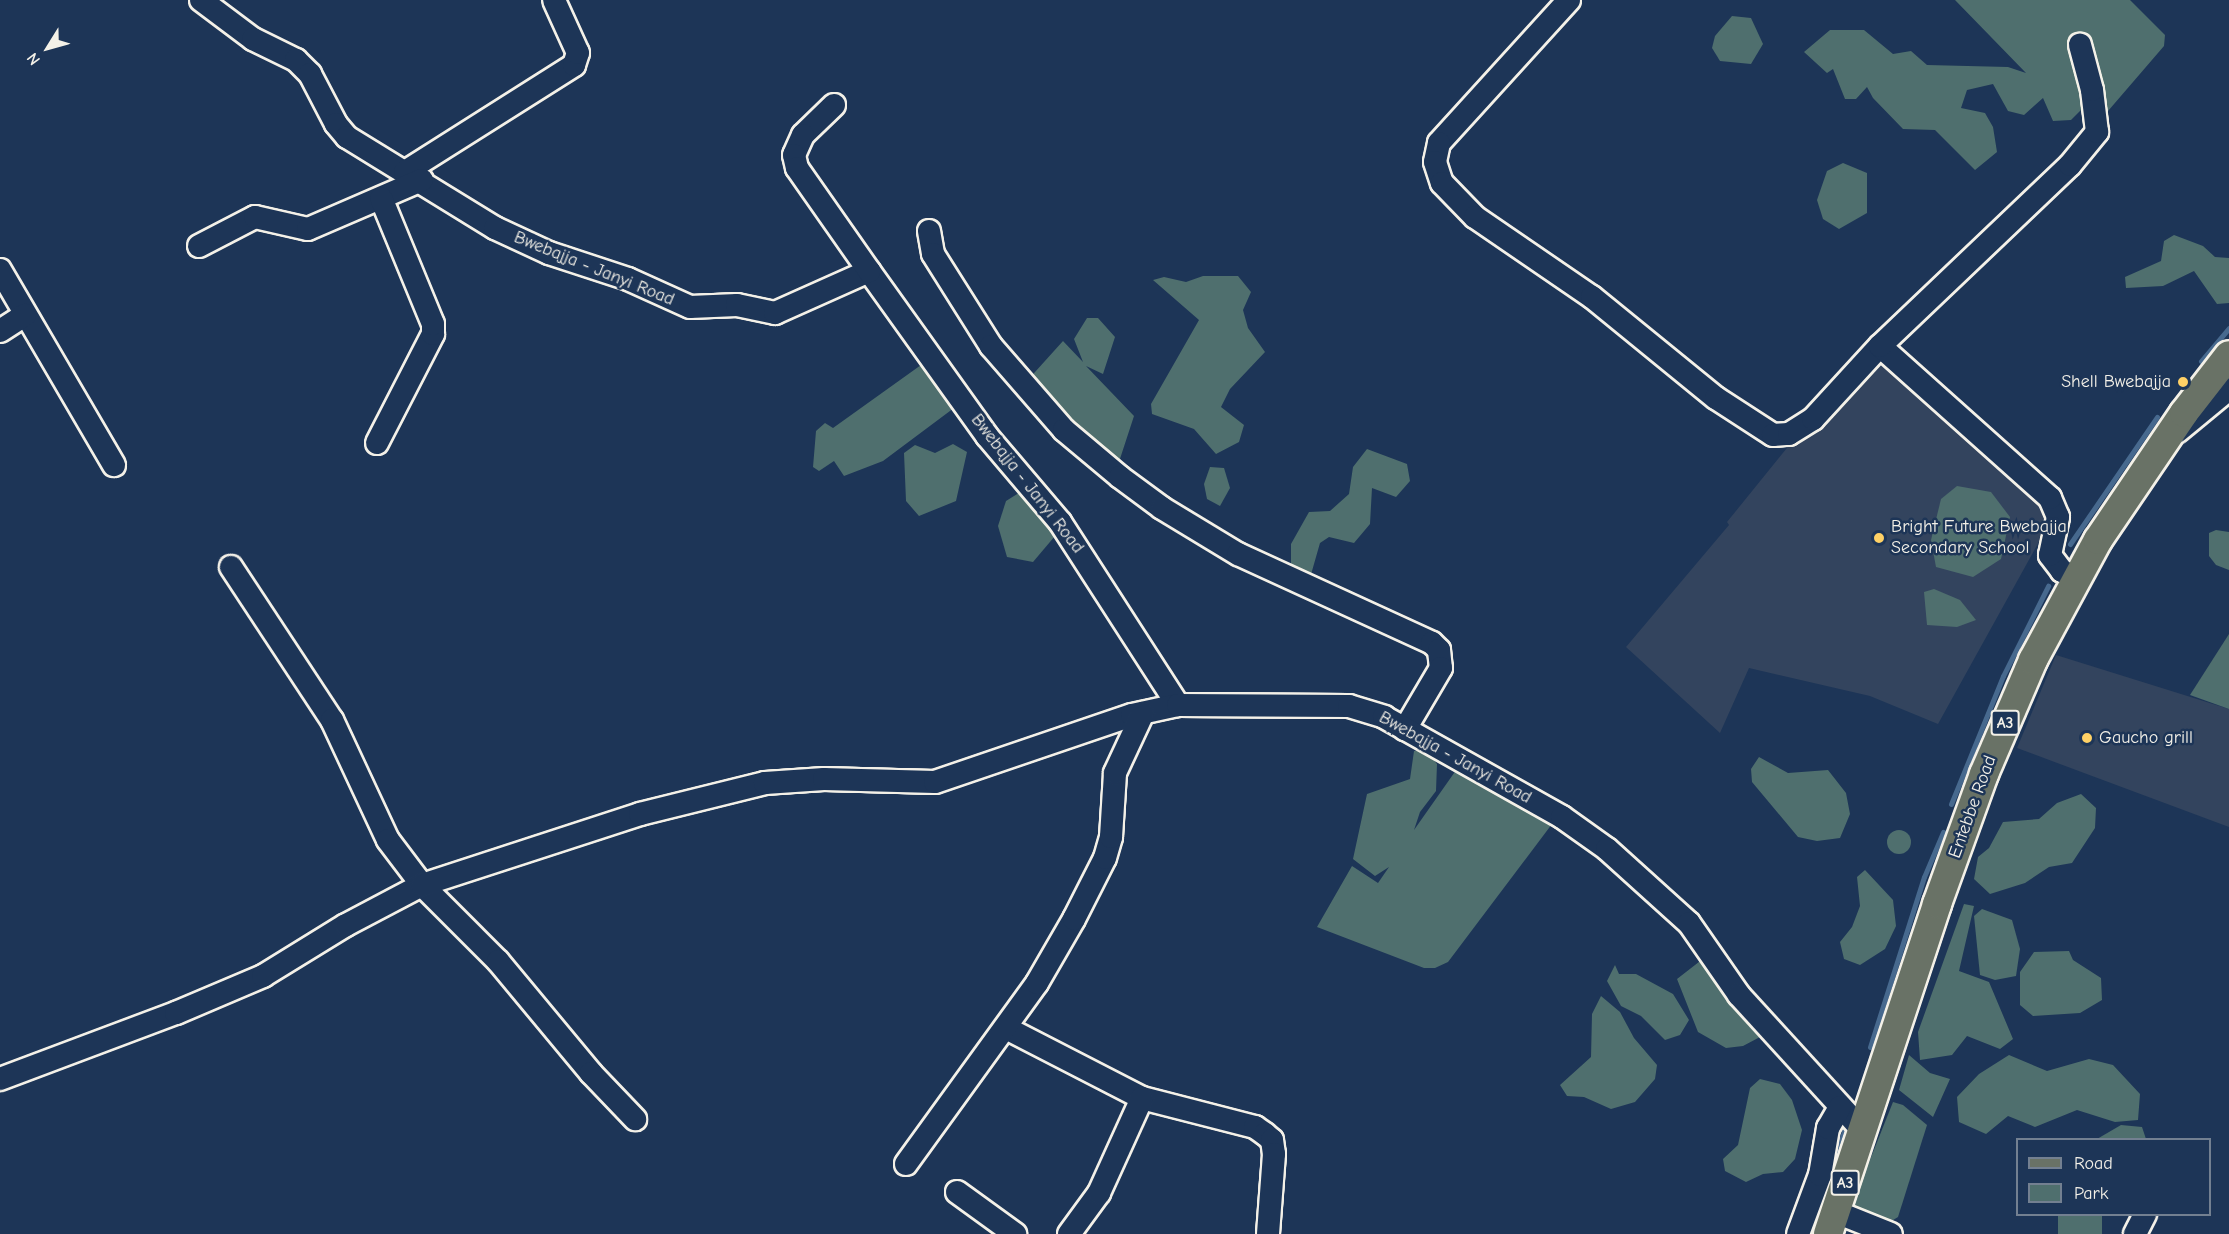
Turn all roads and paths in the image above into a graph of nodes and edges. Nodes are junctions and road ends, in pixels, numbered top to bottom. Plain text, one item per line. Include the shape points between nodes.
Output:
1 (201, 0) edge
2 (554, 0) edge
3 (1569, 0) edge
4 (2080, 45) dead end
5 (834, 105) dead end
6 (413, 176) junction
7 (381, 198) junction
8 (929, 231) dead end
9 (199, 246) dead end
10 (0, 270) edge
11 (869, 271) junction
12 (25, 315) junction
13 (0, 331) edge
14 (1880, 346) junction
15 (2229, 356) edge
16 (2229, 389) edge
17 (377, 443) dead end
18 (2162, 443) junction
19 (114, 465) dead end
20 (231, 567) dead end
21 (2076, 578) junction
22 (1178, 705) junction
23 (1143, 713) junction
24 (1405, 729) junction
25 (422, 885) junction
26 (1006, 1028) junction
27 (0, 1079) edge
28 (1142, 1098) junction
29 (1840, 1107) junction
30 (635, 1119) dead end
31 (1863, 1131) junction
32 (906, 1164) dead end
33 (957, 1192) dead end
34 (2144, 1216) edge
35 (1832, 1223) edge
36 (1015, 1234) edge
37 (1069, 1234) edge
38 (1268, 1234) edge
39 (1798, 1234) edge
40 (1891, 1234) edge
41 (2134, 1234) edge

1 - 6 street, Bwebajja - Janyi Road via 269,49 302,66 347,137
2 - 6 street via 578,53 574,65
3 - 14 street via 1439,143 1435,162 1442,183 1475,217 1592,297 1716,398 1773,435 1789,434 1813,419
4 - 14 street via 2092,90 2097,132 2070,165
5 - 11 street via 803,135 794,155 797,168
6 - 7 street
6 - 11 street, Bwebajja - Janyi Road via 495,228 549,254 628,279 690,307 737,305 775,313
7 - 9 street via 308,229 255,217
7 - 17 street via 433,324 433,334
8 - 24 street via 933,254 991,346 1064,430 1120,477 1162,508 1238,554 1432,643 1439,651 1441,668
10 - 12 street
11 - 22 street, Bwebajja - Janyi Road via 987,436 1060,522
12 - 13 street
12 - 19 street
14 - 21 street via 2050,498 2058,517 2050,555 2062,571
15 - 18 main road, Entebbe Road / A3
16 - 18 street
18 - 21 main road, Entebbe Road / A3
20 - 25 street via 332,720 376,820
21 - 31 main road, Entebbe Road / A3 via 2033,660 1984,774
22 - 23 street
22 - 24 street, Bwebajja - Janyi Road via 1349,706 1367,709
23 - 25 street via 935,782 824,779 765,783 684,802
23 - 26 street via 1115,773 1111,837 1105,858 1037,983
24 - 29 street, Bwebajja - Janyi Road via 1562,817 1636,875 1689,923 1739,995
25 - 27 street via 346,925 263,976 176,1014
25 - 30 street via 498,961 591,1073
26 - 28 street
26 - 32 street
28 - 37 street via 1099,1193
28 - 38 street via 1255,1127 1272,1140
29 - 31 street, Bwebajja - Janyi Road
29 - 39 street via 1828,1128 1820,1175
31 - 35 main road, Entebbe Road / A3
33 - 36 street
34 - 41 street
35 - 40 street

